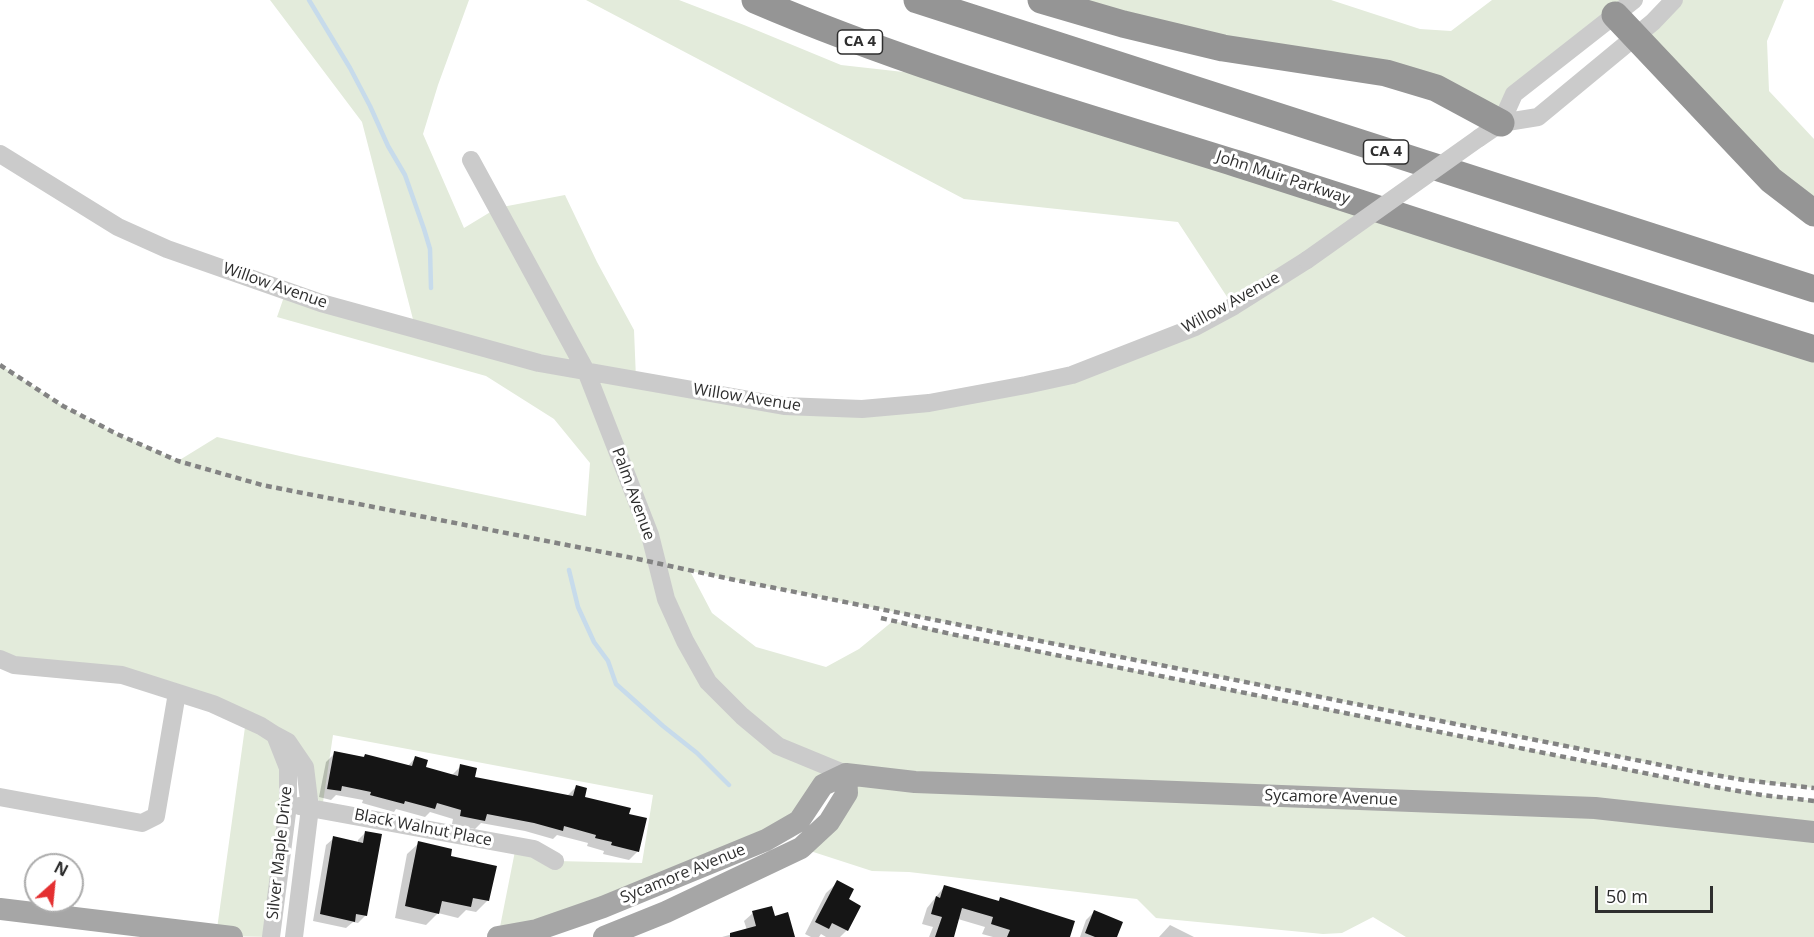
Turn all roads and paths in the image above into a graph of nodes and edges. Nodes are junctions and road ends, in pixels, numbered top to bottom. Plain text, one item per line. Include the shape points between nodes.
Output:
1 (755, 0) edge
2 (917, 0) edge
3 (928, 0) edge
4 (1041, 0) edge
5 (1674, 0) edge
6 (1624, 8) edge
7 (958, 13) junction
8 (1635, 37) junction
9 (1501, 123) junction
10 (0, 154) edge
11 (471, 160) dead end
12 (1814, 213) edge
13 (1814, 289) edge
14 (1814, 349) edge
15 (586, 371) junction
16 (0, 659) edge
17 (177, 693) junction
18 (275, 735) junction
19 (846, 774) junction
20 (0, 797) edge
21 (288, 804) junction
22 (310, 808) junction
23 (1814, 832) edge
24 (555, 861) dead end
25 (0, 909) edge
26 (232, 937) edge
27 (271, 937) edge
28 (294, 937) edge
29 (498, 937) edge
30 (604, 937) edge

1 - 14 highway, John Muir Parkway / CA 4 via 847,38 966,79
2 - 7 highway, CA 4
3 - 7 highway
4 - 9 highway via 1223,48 1386,73 1436,88
5 - 8 street, Willow Avenue
6 - 8 highway
6 - 9 street via 1514,94
7 - 13 highway, CA 4
8 - 9 street, Willow Avenue via 1539,117
8 - 12 highway via 1771,180
9 - 15 street, Willow Avenue, bridge via 1234,306 1195,327 1072,375 929,403 862,409 784,406
10 - 15 street, Willow Avenue via 118,227 167,249 321,303 539,363
11 - 15 street, Palm Avenue
15 - 19 street, Palm Avenue via 650,535 666,599 708,682 778,746
16 - 17 street, Silver Maple Drive via 14,665 122,675
17 - 18 street, Silver Maple Drive via 213,704
17 - 20 street via 156,816 141,823
18 - 21 street, Silver Maple Drive via 288,768
18 - 22 street, Silver Maple Drive via 288,742 305,767
19 - 23 main road, Sycamore Avenue via 915,782 1595,808
19 - 29 main road, Sycamore Avenue via 823,785 799,821 766,840 603,907 537,930
19 - 30 main road, Sycamore Avenue via 848,793 829,822 801,849
21 - 22 street, Black Walnut Place
21 - 27 street, Silver Maple Drive
22 - 24 street, Black Walnut Place via 534,849
22 - 28 street, Silver Maple Drive
25 - 26 main road

